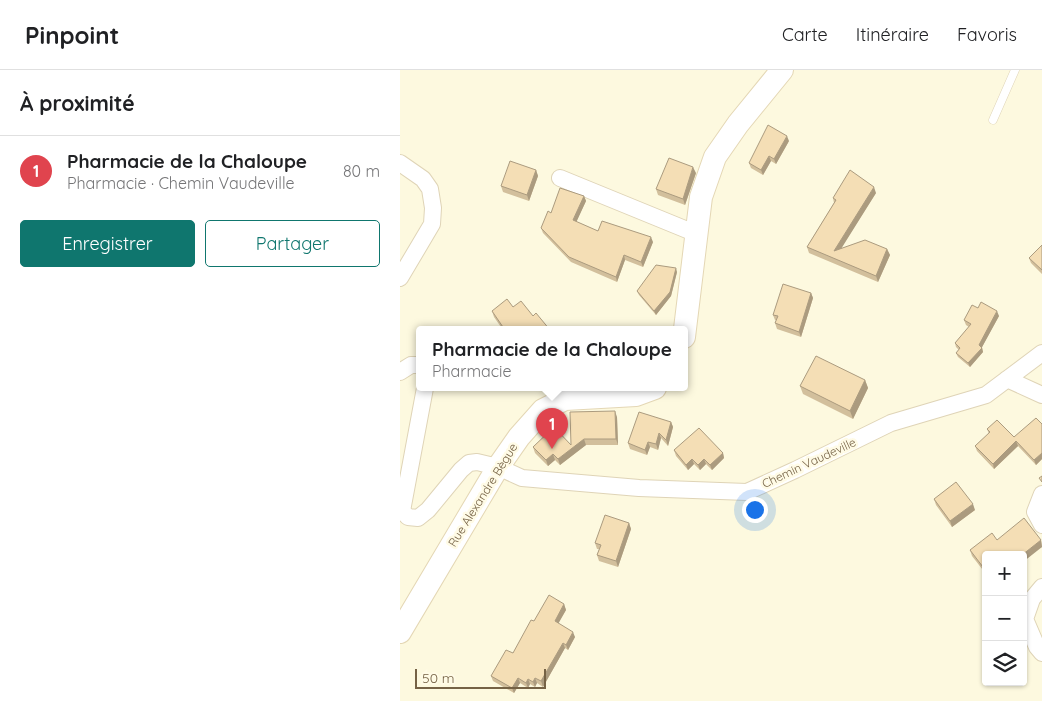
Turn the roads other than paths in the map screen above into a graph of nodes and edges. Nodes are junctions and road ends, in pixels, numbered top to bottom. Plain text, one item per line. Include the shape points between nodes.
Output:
1 (782, 70) edge
2 (1015, 70) edge
3 (993, 120) dead end
4 (400, 163) edge
5 (560, 178) dead end
6 (697, 234) junction
7 (400, 278) edge
8 (685, 326) edge
9 (1042, 353) edge
10 (416, 365) edge
11 (400, 372) edge
12 (1007, 379) junction
13 (424, 391) edge
14 (647, 391) edge
15 (1042, 395) edge
16 (498, 467) junction
17 (1042, 494) edge
18 (1042, 525) edge
19 (1042, 587) edge
20 (400, 632) edge
21 (1042, 653) edge

1 - 6 main road via 715,157 701,197
2 - 3 lane
4 - 7 street via 430,188 433,208 432,224
5 - 6 street
6 - 8 main road
9 - 12 street, Chemin Vaudeville
10 - 11 street
12 - 15 street
12 - 16 street, Chemin Vaudeville via 986,395 891,423 747,492 639,488 522,478
13 - 16 street, Chemin Vaudeville via 402,511 408,517 418,518 469,463
14 - 16 main road, Rue Alexandre Bègue via 636,395 565,399 554,403 543,410 519,437
16 - 20 main road, Rue Alexandre Bègue
17 - 18 street via 1035,512
19 - 21 street via 1032,600 1025,618

